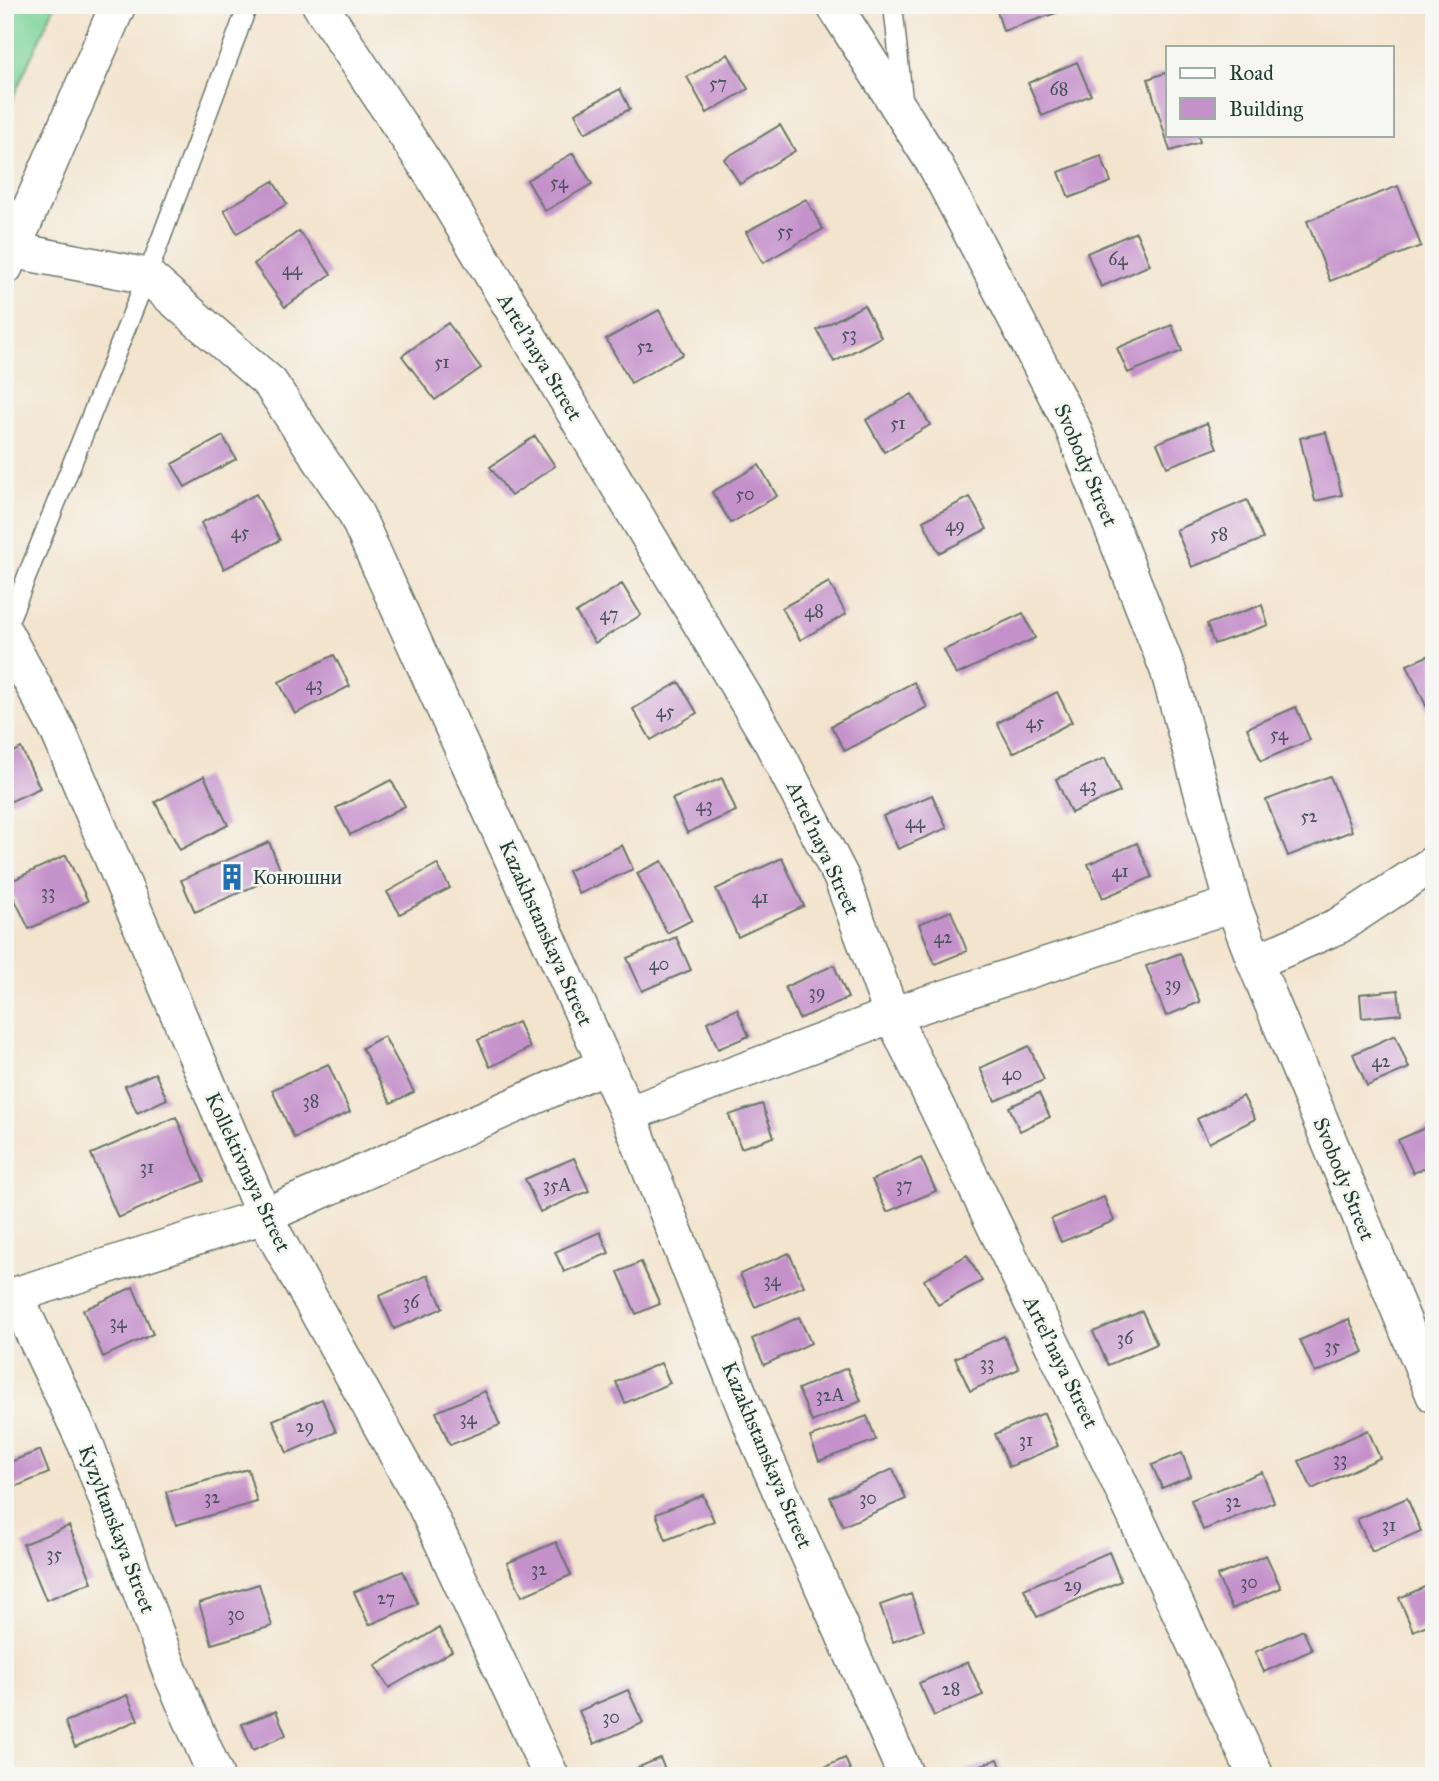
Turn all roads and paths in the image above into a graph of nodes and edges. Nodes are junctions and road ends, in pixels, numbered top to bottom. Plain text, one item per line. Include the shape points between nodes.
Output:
1 (118, 5) edge
2 (248, 5) edge
3 (320, 5) edge
4 (834, 5) edge
5 (893, 5) edge
6 (905, 119) junction
7 (9, 259) edge
8 (147, 276) junction
9 (5, 632) edge
10 (1434, 863) edge
11 (1233, 904) junction
12 (1255, 962) junction
13 (892, 1015) junction
14 (606, 1065) junction
15 (628, 1114) junction
16 (264, 1216) junction
17 (10, 1297) edge
18 (1434, 1395) edge
19 (216, 1776) edge
20 (551, 1776) edge
21 (906, 1776) edge
22 (1256, 1776) edge

1 - 7 street
2 - 8 lane
3 - 13 street, Artel'naya Street via 433,176 772,743 841,877
4 - 6 street, Svobody Street
5 - 6 lane
6 - 11 street, Svobody Street via 937,168 1072,426 1168,670
7 - 8 street
8 - 9 lane
8 - 14 street, Kazakhstanskaya Street via 270,383 355,512
9 - 16 street, Kollektivnaya Street via 59,733
10 - 12 street via 1338,926
11 - 12 street, Svobody Street
11 - 13 street
12 - 18 street, Svobody Street
13 - 15 street
13 - 22 street, Artel'naya Street via 1114,1471
14 - 15 street, Kazakhstanskaya Street
14 - 16 street
15 - 21 street, Kazakhstanskaya Street via 756,1436
16 - 17 street
16 - 20 street, Kollektivnaya Street via 425,1506
17 - 19 street, Kyzyltanskaya Street via 87,1447 170,1671

